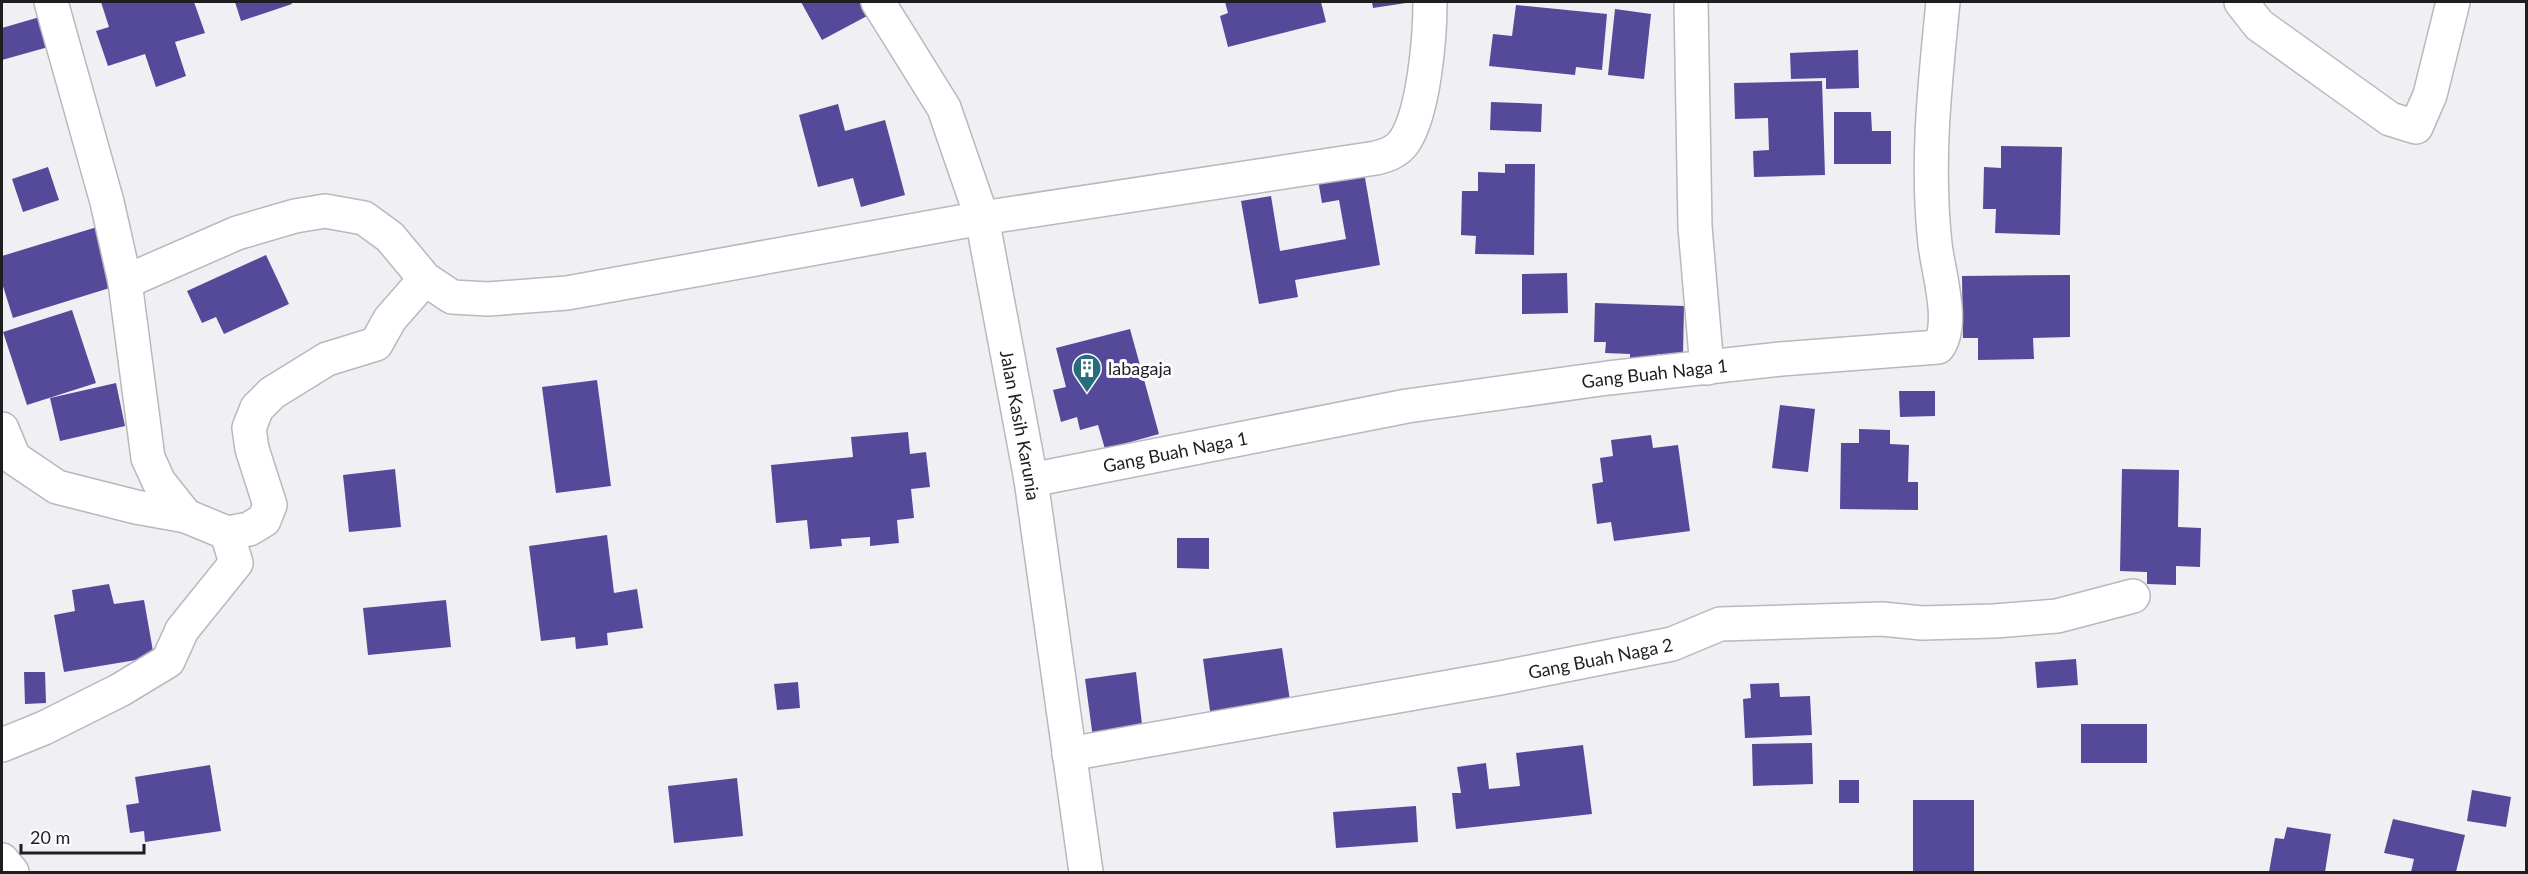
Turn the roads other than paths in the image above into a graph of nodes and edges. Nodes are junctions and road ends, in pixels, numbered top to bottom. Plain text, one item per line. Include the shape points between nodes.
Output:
1 (51, 2) edge
2 (878, 2) edge
3 (1430, 2) edge
4 (1691, 2) edge
5 (1943, 2) edge
6 (2241, 2) edge
7 (2453, 2) edge
8 (982, 218) junction
9 (425, 279) junction
10 (125, 282) junction
11 (1707, 368) junction
12 (2, 429) edge
13 (1031, 480) junction
14 (186, 516) junction
15 (227, 533) junction
16 (2133, 596) dead end
17 (2, 745) edge
18 (1069, 754) junction
19 (2, 861) edge
20 (12, 873) edge
21 (1086, 873) edge

1 - 10 street via 107,202
2 - 8 street, Jalan Kasih Karunia via 944,108
3 - 8 street via 1430,32 1420,95 1412,125 1403,142 1390,154
4 - 11 street via 1695,227
5 - 11 street, Gang Buah Naga 1 via 1932,113 1930,199 1945,302 1944,340 1938,347 1922,350
6 - 7 street via 2259,25 2390,119 2416,128 2430,95
8 - 9 street via 567,293 488,299 452,297
8 - 13 street, Jalan Kasih Karunia
9 - 10 street via 390,237 364,218 325,211 237,232
9 - 15 street via 390,319 376,344 327,359 272,393 257,408 249,428 270,505 264,520 249,529
10 - 14 street via 148,458 159,482
11 - 13 street, Gang Buah Naga 1 via 1407,406
12 - 14 street via 14,458 57,487
13 - 18 street, Jalan Kasih Karunia
14 - 15 street
15 - 17 street via 236,563 182,630 168,661 44,728
16 - 18 street, Gang Buah Naga 2 via 2057,616 1994,621 1922,623 1871,619 1720,624 1672,644
18 - 21 street, Jalan Kasih Karunia
19 - 20 street

